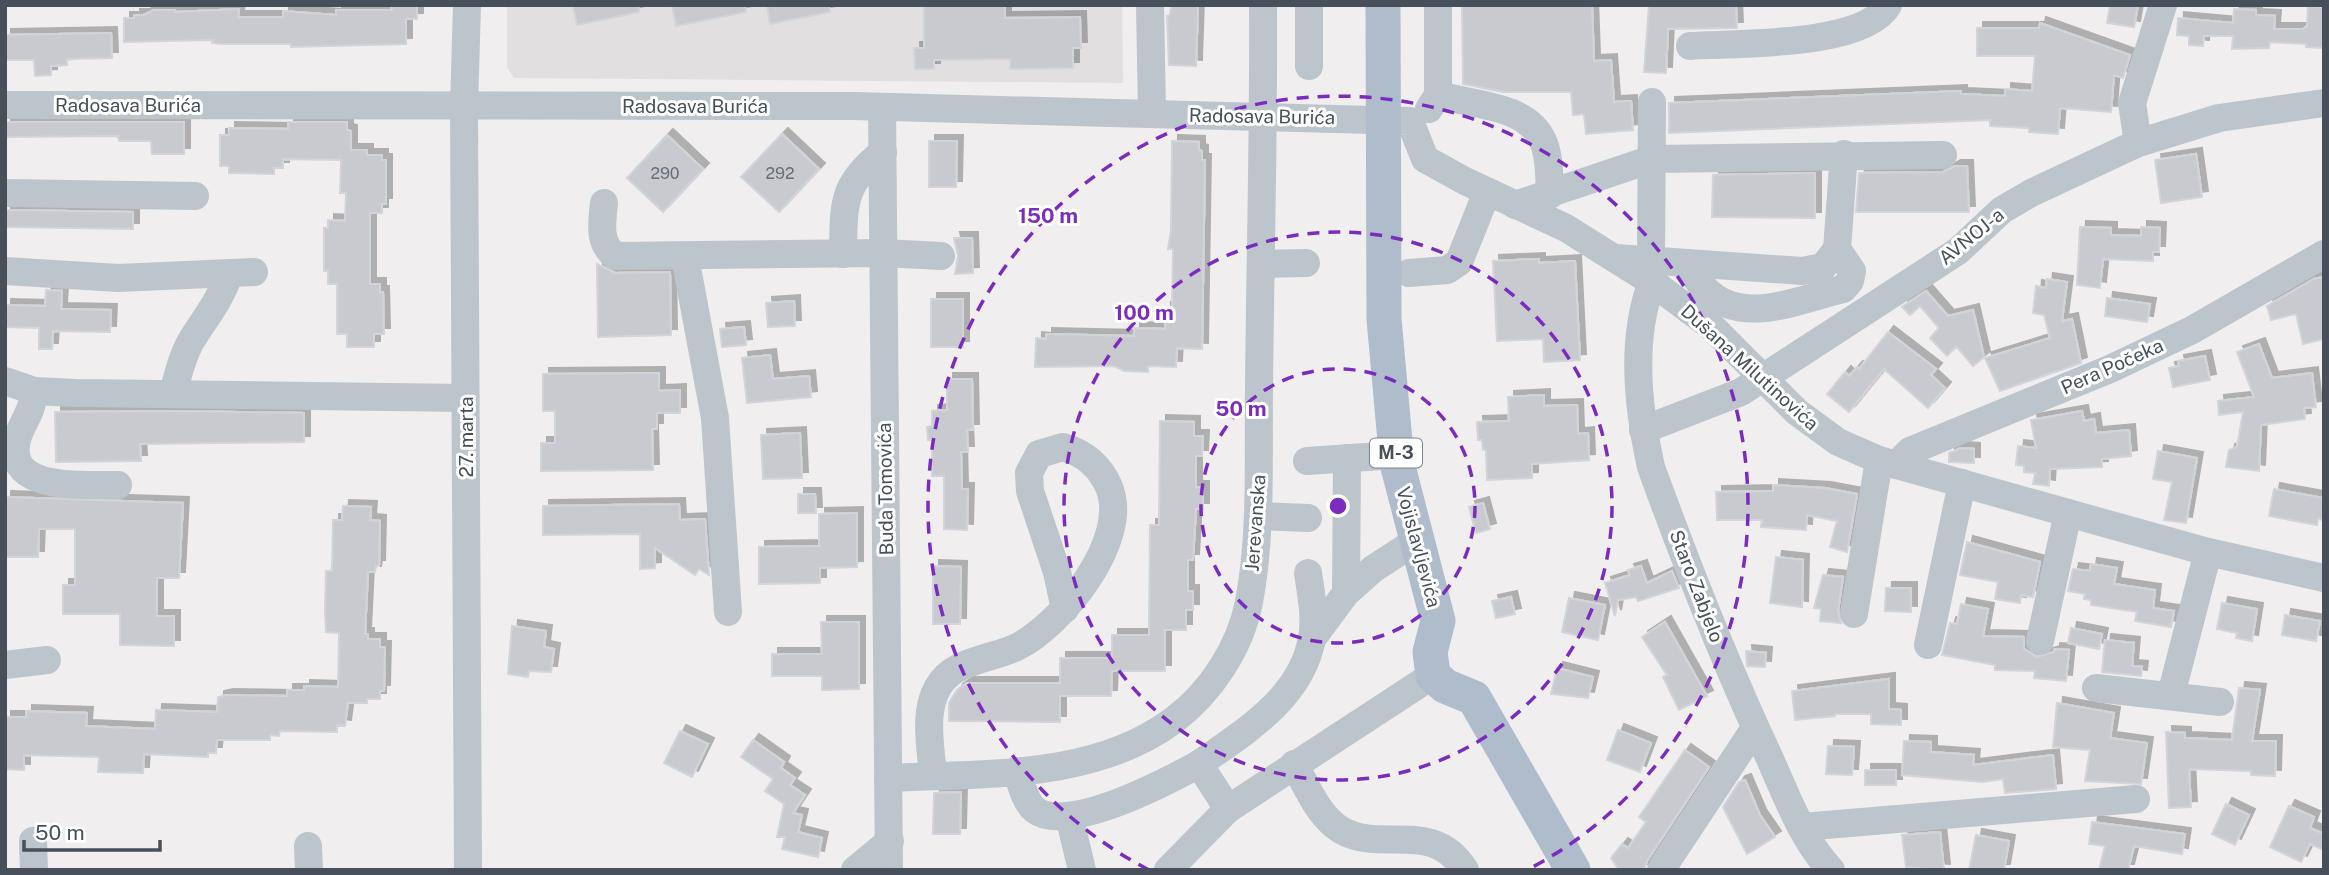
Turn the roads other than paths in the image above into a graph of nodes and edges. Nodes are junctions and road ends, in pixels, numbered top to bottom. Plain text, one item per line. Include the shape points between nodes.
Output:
1 (467, 5) edge
2 (1150, 5) edge
3 (1263, 5) edge
4 (1309, 5) edge
5 (1383, 5) edge
6 (1438, 5) edge
7 (1888, 5) edge
8 (2163, 5) edge
9 (1690, 46) dead end
10 (1310, 66) dead end
11 (1437, 95) junction
12 (1652, 102) dead end
13 (2324, 103) edge
14 (5, 105) edge
15 (464, 107) junction
16 (882, 107) junction
17 (1152, 113) junction
18 (1264, 116) junction
19 (1398, 120) junction
20 (2138, 142) junction
21 (883, 152) junction
22 (1844, 154) junction
23 (1943, 155) dead end
24 (1652, 159) junction
25 (5, 192) edge
26 (1487, 192) junction
27 (1550, 195) junction
28 (195, 196) dead end
29 (604, 203) dead end
30 (1516, 205) junction
31 (1838, 249) junction
32 (883, 253) junction
33 (843, 254) junction
34 (2324, 254) edge
35 (942, 256) dead end
36 (685, 257) junction
37 (1306, 263) dead end
38 (1685, 263) junction
39 (1262, 264) junction
40 (5, 271) edge
41 (1651, 272) junction
42 (1409, 273) dead end
43 (1765, 377) junction
44 (5, 381) edge
45 (34, 391) junction
46 (173, 393) junction
47 (465, 398) junction
48 (1643, 430) junction
49 (1396, 454) junction
50 (10, 456) edge
51 (1347, 458) junction
52 (1307, 461) dead end
53 (1887, 462) junction
54 (1962, 483) junction
55 (118, 485) dead end
56 (2068, 513) junction
57 (1258, 516) junction
58 (1308, 517) dead end
59 (1416, 541) junction
60 (2208, 552) junction
61 (1308, 573) dead end
62 (2324, 578) edge
63 (1346, 593) junction
64 (1065, 609) junction
65 (728, 612) dead end
66 (1854, 614) dead end
67 (1312, 639) junction
68 (2040, 641) dead end
69 (1928, 645) dead end
70 (47, 660) dead end
71 (5, 665) edge
72 (1433, 675) junction
73 (2096, 688) dead end
74 (2171, 695) junction
75 (2220, 702) dead end
76 (1755, 728) junction
77 (1199, 764) junction
78 (1294, 764) junction
79 (1017, 771) junction
80 (933, 776) junction
81 (888, 779) junction
82 (2136, 799) dead end
83 (1228, 809) junction
84 (1069, 816) junction
85 (1802, 827) junction
86 (33, 841) dead end
87 (890, 841) junction
88 (34, 870) edge
89 (468, 870) edge
90 (855, 870) edge
91 (889, 870) edge
92 (1082, 870) edge
93 (1168, 870) edge
94 (1465, 870) edge
95 (1573, 870) edge
96 (1661, 870) edge
97 (1831, 870) edge

1 - 15 street, 27. marta
2 - 17 street
3 - 18 street, Jerevanska
4 - 10 street
5 - 19 main road, Vojislavljevića / M-3
6 - 11 street
7 - 9 street via 1877,19 1838,36
8 - 20 street via 2132,103
11 - 19 street via 1421,118
11 - 27 street via 1512,113 1532,123 1544,142
12 - 24 street, Staro Zabjelo
13 - 20 street, AVNOJ-a via 2220,118
14 - 15 street, Radosava Burića
15 - 16 street, Radosava Burića
15 - 47 street, 27. marta
16 - 17 street, Radosava Burića
16 - 21 street, Buda Tomovića
17 - 18 street, Radosava Burića
18 - 19 street, Radosava Burića
18 - 39 street, Jerevanska
19 - 26 street, Dušana Milutinovića via 1425,159
19 - 49 main road, Vojislavljevića / M-3 via 1384,319
20 - 43 street, AVNOJ-a via 2011,204 1958,251
21 - 32 street, Buda Tomovića
21 - 33 street via 855,176 848,189
22 - 23 street
22 - 24 street
22 - 31 street
24 - 27 street
24 - 41 street, Staro Zabjelo
25 - 28 street
26 - 30 street, Dušana Milutinovića
26 - 42 street via 1459,262 1447,270
27 - 30 street
29 - 36 street via 601,236 615,257
30 - 41 street, Dušana Milutinovića via 1566,228 1613,258
31 - 38 street via 1823,267 1802,271
31 - 38 street via 1852,271 1843,289 1751,310 1726,304 1706,291
32 - 33 street
32 - 35 street
32 - 81 street, Buda Tomovića
33 - 36 street
34 - 53 street, Pera Počeka via 2192,330
36 - 65 street via 716,418
37 - 39 street
38 - 41 street
39 - 57 street, Jerevanska
40 - 46 street via 118,278 242,273 192,340
41 - 43 street, Dušana Milutinovića
41 - 48 street, Staro Zabjelo via 1638,344
43 - 48 street, AVNOJ-a via 1741,392
43 - 53 street, Dušana Milutinovića via 1820,431
44 - 45 street
45 - 46 street
45 - 50 street via 28,418
46 - 47 street
47 - 89 street, 27. marta
48 - 76 street, Staro Zabjelo via 1651,467 1681,549
49 - 51 street
49 - 59 main road, Vojislavljevića / M-3
50 - 55 street via 35,480
51 - 52 street
51 - 63 street
53 - 54 street, Dušana Milutinovića
53 - 66 street
54 - 56 street, Dušana Milutinovića
54 - 69 street
56 - 60 street, Dušana Milutinovića
56 - 68 street
57 - 58 street
57 - 79 street, Jerevanska via 1249,603 1237,641 1200,699 1151,735 1108,753 1063,766
59 - 63 street
59 - 72 main road, Vojislavljevića / M-3 via 1438,621 1431,641
60 - 62 street, Dušana Milutinovića
60 - 74 street
61 - 67 street
63 - 67 street
64 - 64 street via 1098,560 1114,503 1100,470 1063,447 1039,454 1029,473
64 - 80 street via 1037,635 969,663 938,686 929,729
67 - 77 street via 1302,668 1261,720
70 - 71 street
72 - 78 street
72 - 95 main road via 1445,686 1474,698
73 - 74 street
74 - 75 street
76 - 85 street, Staro Zabjelo
76 - 96 street
77 - 83 street
77 - 84 street via 1154,788
78 - 83 street
78 - 94 street via 1316,802 1341,830 1359,836 1429,841 1448,850
79 - 80 street, Jerevanska
79 - 84 street via 1033,809
80 - 81 street, Jerevanska
81 - 87 street, Buda Tomovića
82 - 85 street
83 - 93 street
84 - 92 street
85 - 97 street, Staro Zabjelo
86 - 88 street
87 - 90 street
87 - 91 street, Buda Tomovića

